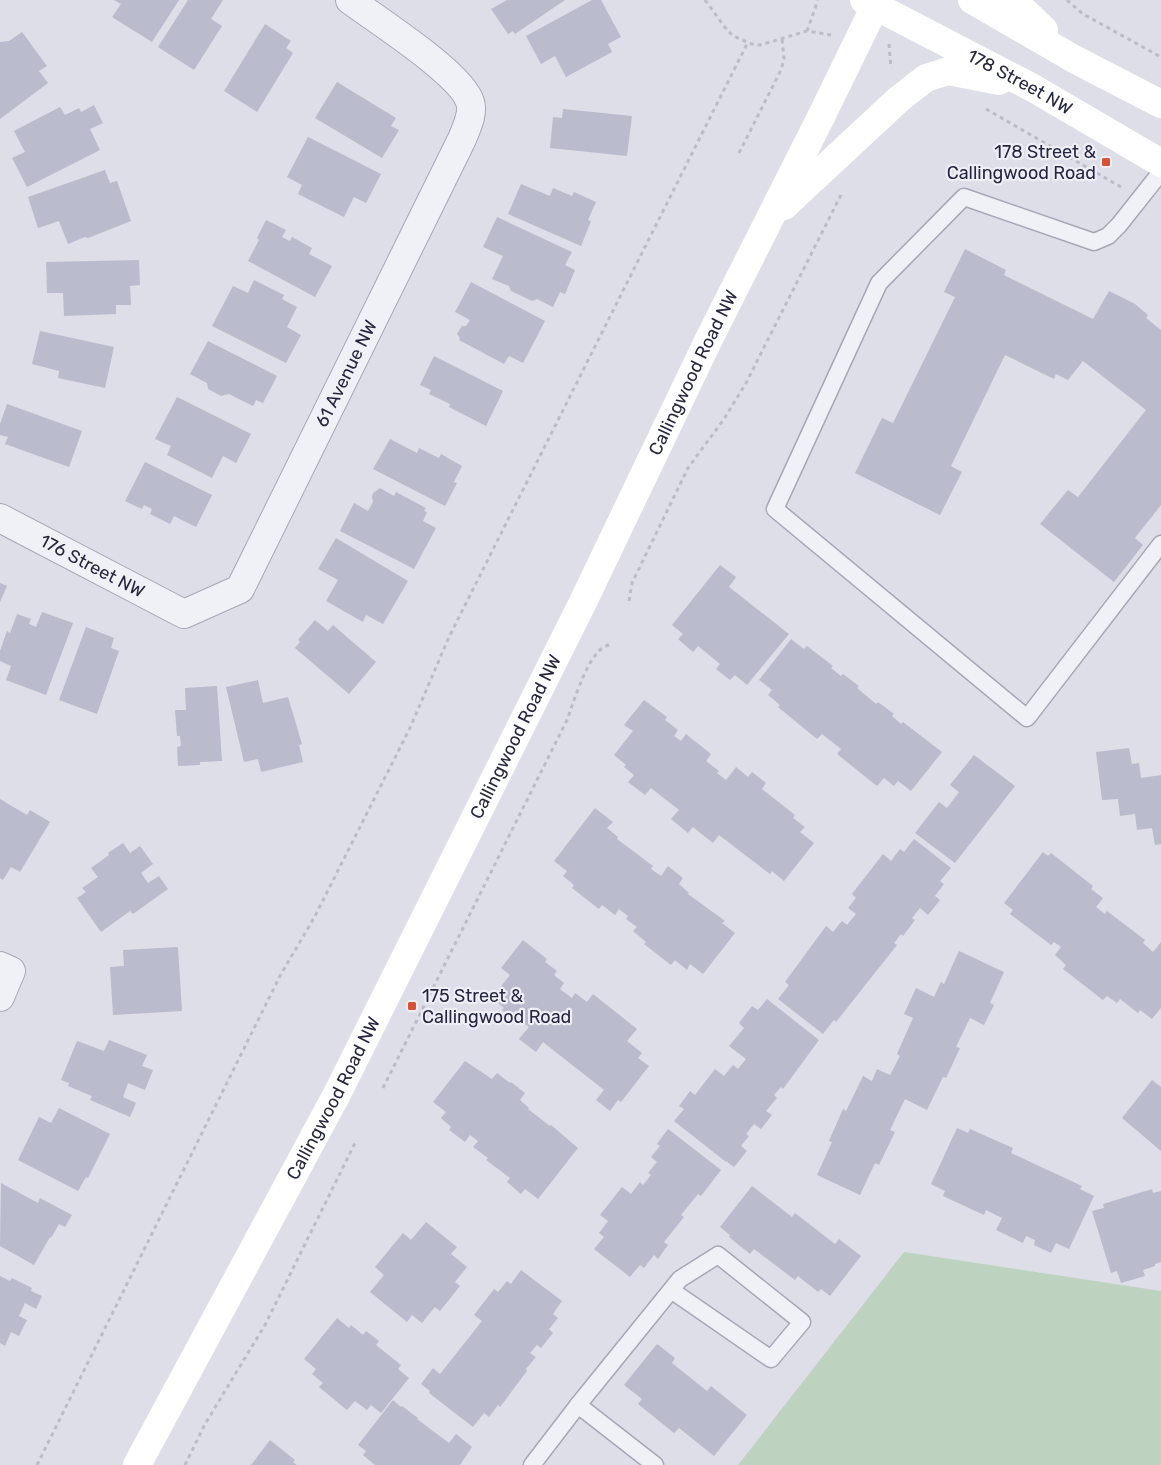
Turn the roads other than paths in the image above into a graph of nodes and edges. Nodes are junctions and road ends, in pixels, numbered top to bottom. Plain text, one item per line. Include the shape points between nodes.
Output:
1 (350, 0) edge
2 (972, 0) edge
3 (1013, 0) edge
4 (872, 2) edge
5 (1074, 59) junction
6 (1033, 88) junction
7 (1161, 104) edge
8 (1161, 163) edge
9 (1161, 172) edge
10 (770, 218) junction
11 (0, 518) edge
12 (1161, 544) edge
13 (184, 614) joint
14 (5, 969) edge
15 (0, 997) edge
16 (671, 1290) junction
17 (578, 1405) junction
18 (137, 1465) edge
19 (532, 1465) edge
20 (655, 1465) edge

1 - 13 street, 61 Avenue NW via 458,82 471,103 469,120 240,589
2 - 5 main road
3 - 5 main road
4 - 6 main road, 178 Street NW
4 - 10 main road, Callingwood Road NW
5 - 7 main road
6 - 8 main road, 178 Street NW
6 - 10 main road via 948,71 926,78
9 - 12 lane via 1119,225 1108,236 1094,242 964,197 880,283 775,509 1026,718
10 - 18 main road, Callingwood Road NW via 583,602 337,1094
11 - 13 street, 176 Street NW
14 - 15 street
16 - 16 lane via 680,1279 718,1255 802,1322 771,1359
16 - 17 lane
17 - 19 lane
17 - 20 lane

